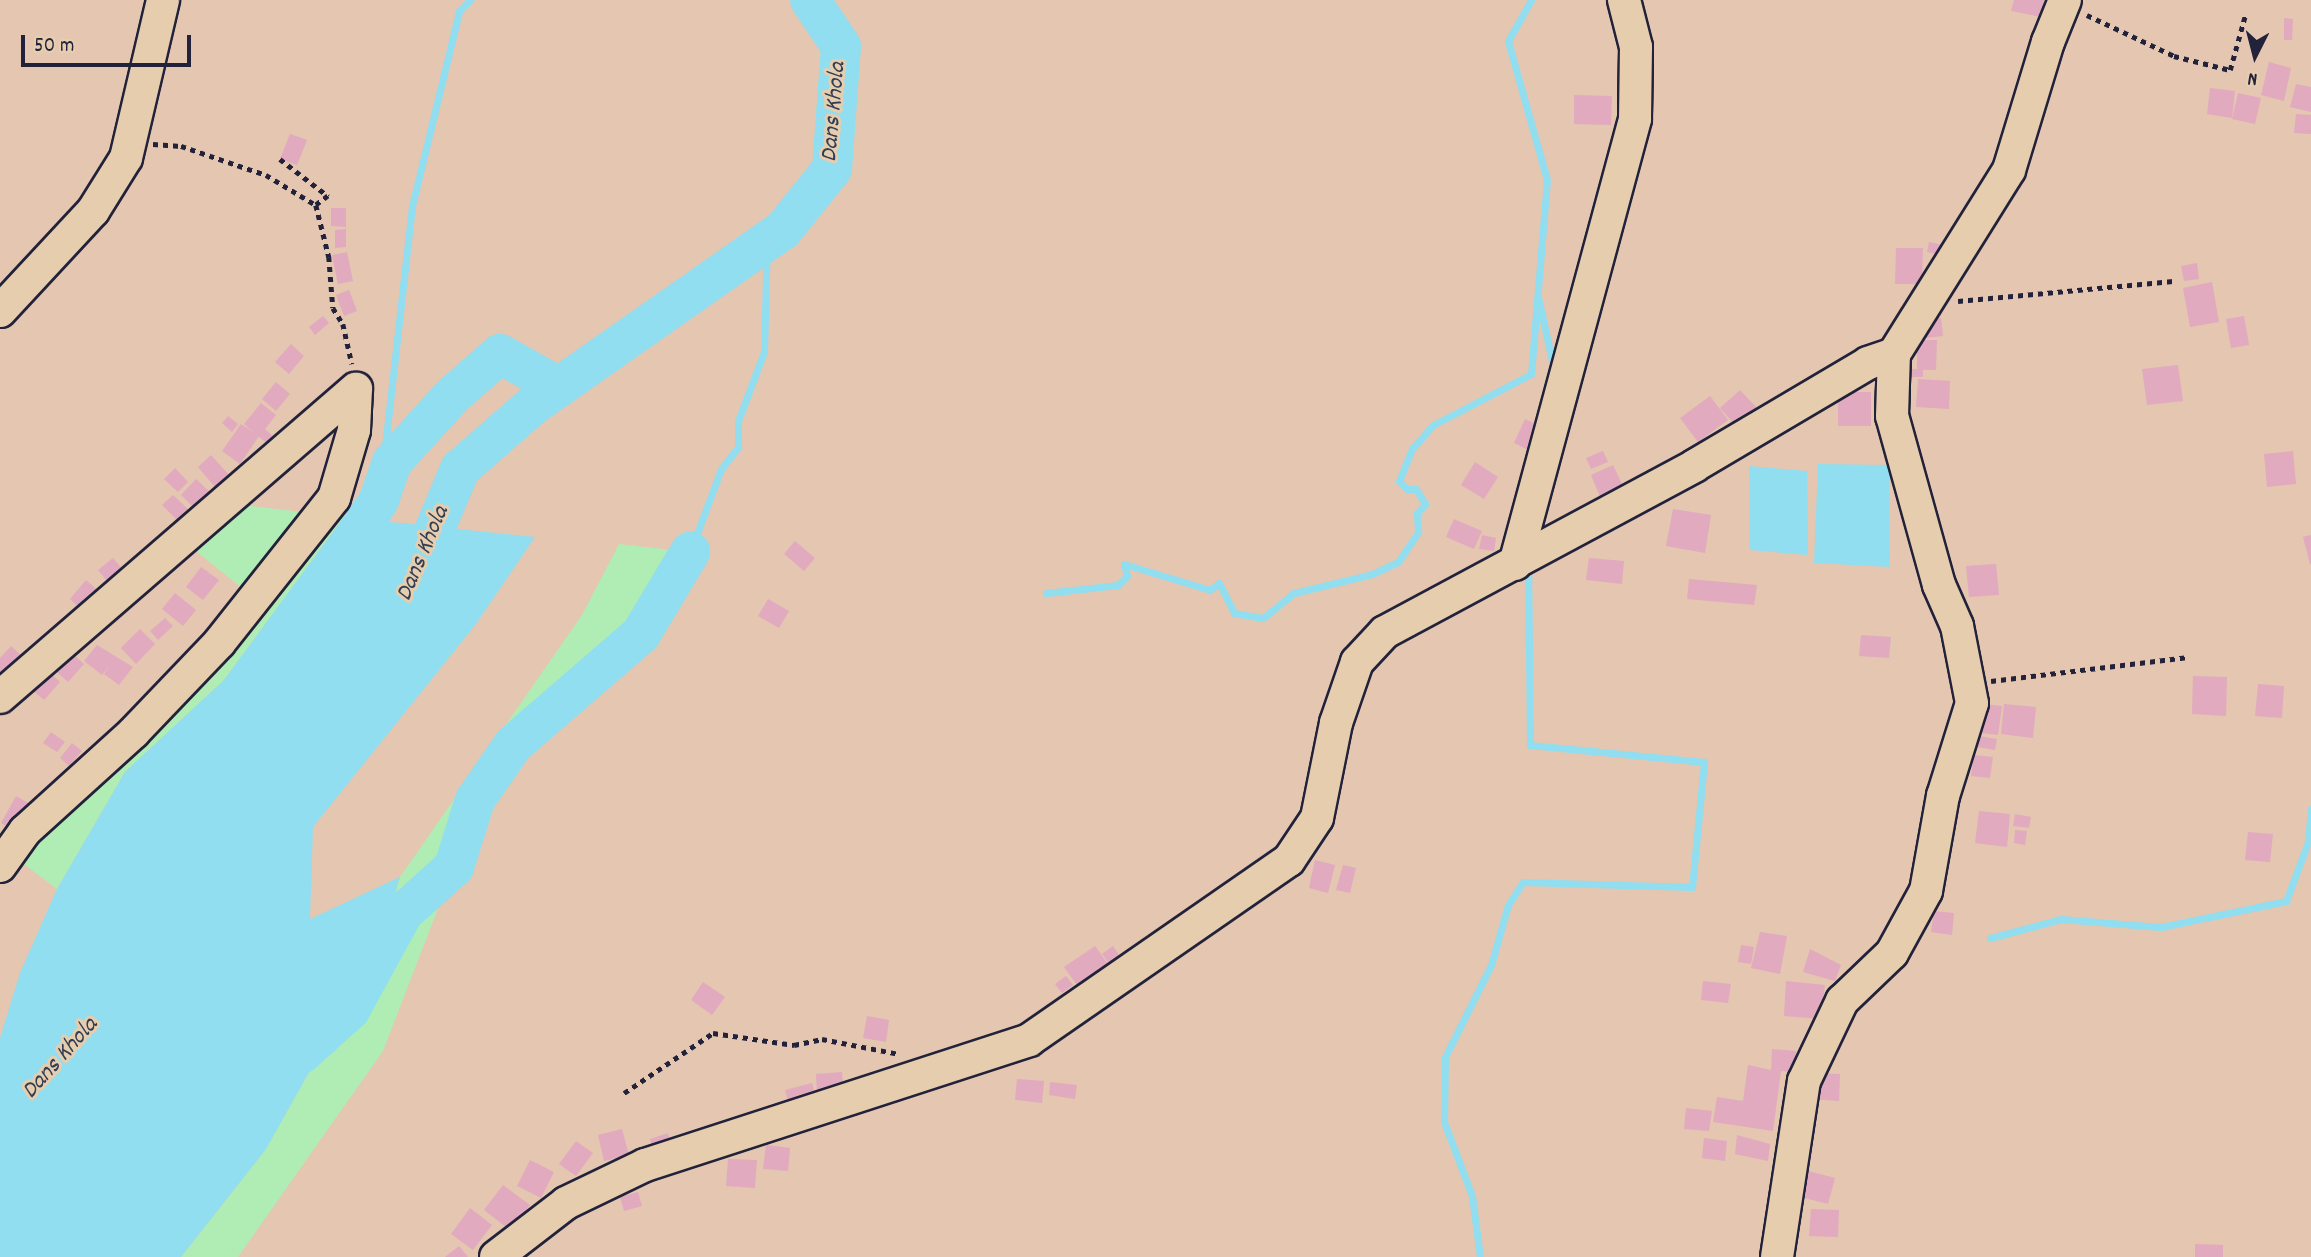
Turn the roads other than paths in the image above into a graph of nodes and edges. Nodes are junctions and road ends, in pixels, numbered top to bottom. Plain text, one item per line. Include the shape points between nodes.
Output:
1 (163, 0) edge
2 (1623, 0) edge
3 (2065, 2) edge
4 (0, 311) edge
5 (1894, 354) junction
6 (1515, 564) junction
7 (0, 697) edge
8 (3, 856) edge
9 (496, 1257) edge
10 (1777, 1257) edge

1 - 4 street via 126,158 93,211
2 - 6 street via 1636,47 1636,119
3 - 5 street via 2009,170
5 - 6 street via 1868,363
5 - 10 street via 1892,416 1939,585 1957,626 1972,703 1943,796 1926,891 1892,953 1842,1001 1804,1081
6 - 9 street via 1385,632 1357,662 1336,723 1317,818 1289,860 1029,1040 645,1165 566,1203
7 - 8 street via 356,389 354,430 334,498 219,643 134,732

